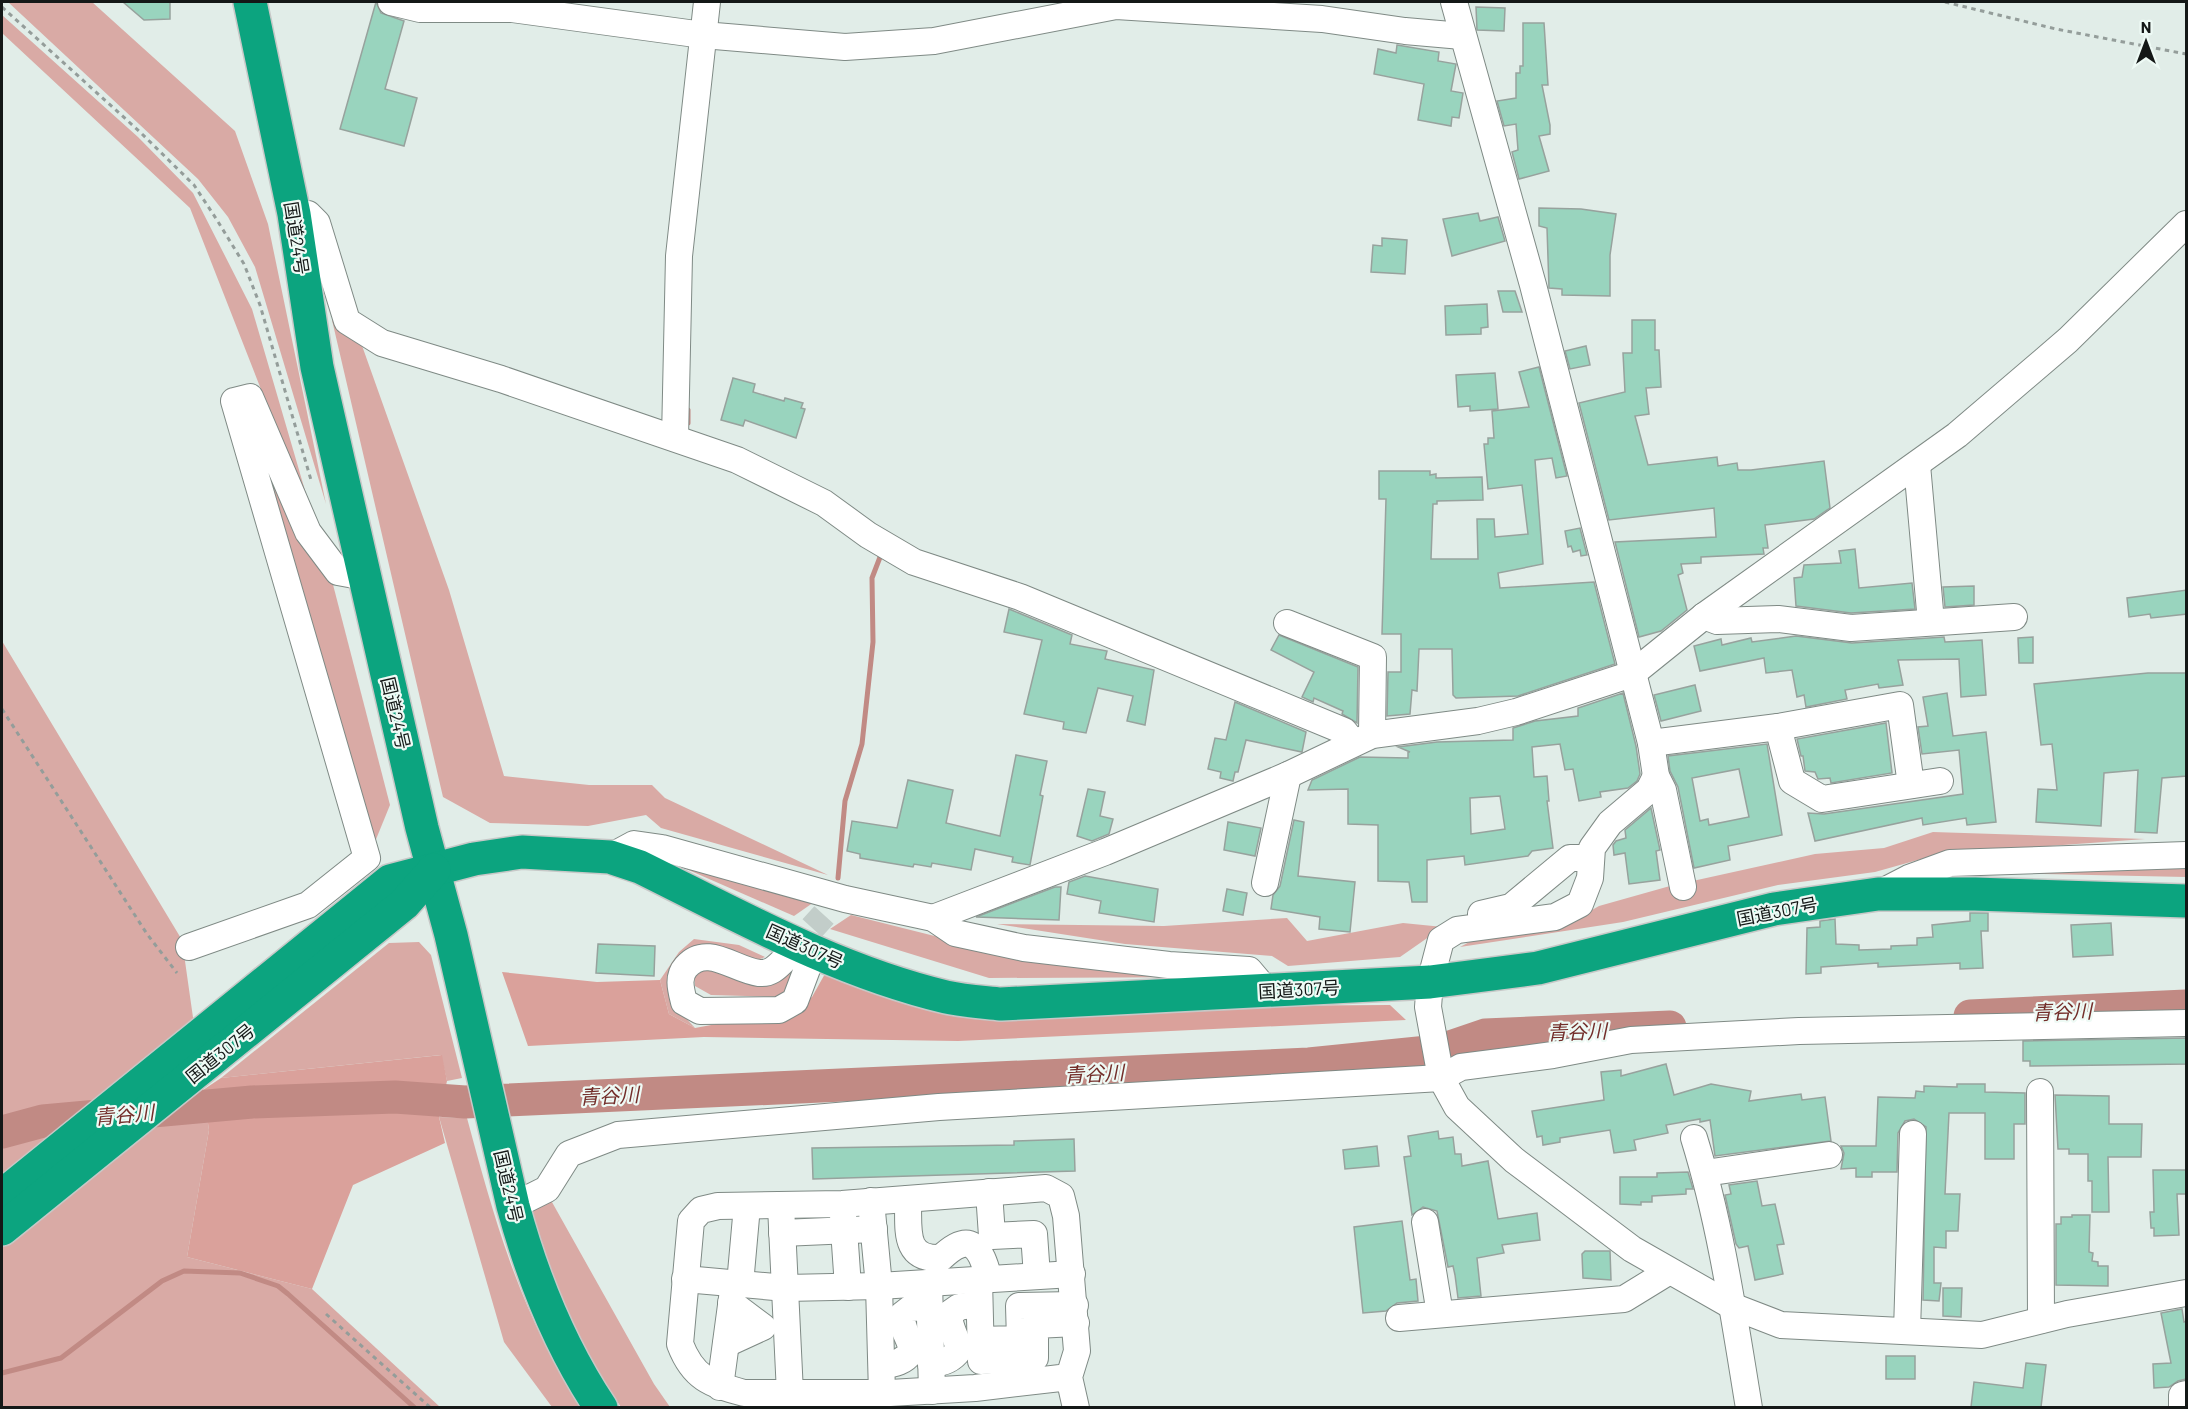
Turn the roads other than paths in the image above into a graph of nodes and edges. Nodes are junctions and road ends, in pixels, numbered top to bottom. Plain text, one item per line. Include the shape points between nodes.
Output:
1 (250, 2) edge
2 (391, 2) edge
3 (707, 2) edge
4 (1454, 2) edge
5 (703, 35) junction
6 (1462, 36) junction
7 (294, 214) junction
8 (2187, 224) edge
9 (675, 438) junction
10 (1917, 465) junction
11 (365, 578) junction
12 (1704, 616) junction
13 (2014, 617) dead end
14 (1931, 622) junction
15 (1287, 623) dead end
16 (1632, 674) junction
17 (1778, 727) junction
18 (1362, 738) junction
19 (1651, 743) junction
20 (1288, 775) junction
21 (1656, 776) junction
22 (1940, 781) dead end
23 (1911, 785) junction
24 (2187, 855) edge
25 (610, 857) junction
26 (1591, 858) junction
27 (434, 870) junction
28 (1264, 883) dead end
29 (1683, 887) dead end
30 (397, 892) junction
31 (1878, 894) junction
32 (844, 899) junction
33 (2187, 902) edge
34 (824, 915) tunnel mouth
35 (933, 918) junction
36 (1443, 919) dead end
37 (189, 947) dead end
38 (1266, 990) junction
39 (1429, 994) junction
40 (2187, 1023) edge
41 (1439, 1069) junction
42 (2040, 1092) dead end
43 (1913, 1134) dead end
44 (1694, 1138) dead end
45 (1829, 1155) dead end
46 (1705, 1173) junction
47 (989, 1192) junction
48 (2, 1197) edge
49 (908, 1199) junction
50 (872, 1201) junction
51 (842, 1204) junction
52 (513, 1206) junction
53 (747, 1206) junction
54 (781, 1206) junction
55 (1425, 1222) dead end
56 (2, 1229) edge
57 (874, 1229) junction
58 (845, 1230) junction
59 (782, 1233) junction
60 (1668, 1272) junction
61 (1072, 1274) junction
62 (1037, 1276) junction
63 (685, 1279) junction
64 (879, 1286) junction
65 (848, 1287) junction
66 (982, 1287) junction
67 (786, 1288) junction
68 (735, 1290) junction
69 (2187, 1293) edge
70 (929, 1295) junction
71 (1732, 1306) junction
72 (1075, 1314) junction
73 (1440, 1314) junction
74 (1399, 1318) dead end
75 (2041, 1320) junction
76 (1907, 1331) junction
77 (726, 1344) junction
78 (981, 1351) junction
79 (931, 1364) junction
80 (882, 1365) junction
81 (1069, 1377) junction
82 (720, 1387) junction
83 (981, 1388) junction
84 (932, 1391) junction
85 (790, 1393) junction
86 (882, 1393) junction
87 (2187, 1394) edge
88 (601, 1407) edge
89 (1076, 1407) edge
90 (1749, 1407) edge
91 (2182, 1407) edge

1 - 7 highway, 国道24号
2 - 5 street via 420,9 512,9
3 - 5 street
4 - 6 street
5 - 6 street via 845,47 934,41 1116,6 1322,19
5 - 9 street via 679,256
6 - 16 street via 1536,297
7 - 9 street via 308,214 317,223 347,321 382,343
7 - 11 highway, 国道24号 via 317,367
8 - 10 street via 2068,340
9 - 18 street via 783,480 914,562 1020,597
10 - 12 street
10 - 14 street
11 - 27 highway, 国道24号
11 - 37 street via 338,572 308,532 250,397 234,400 367,858 308,905
12 - 14 street via 1717,621 1778,619 1851,628
12 - 16 street
13 - 14 street
15 - 18 street via 1373,657
16 - 18 street via 1516,712
16 - 19 street
17 - 19 street
17 - 23 street via 1792,780 1822,799
17 - 23 street via 1900,705
18 - 20 street
19 - 21 street
20 - 28 street
20 - 35 street via 1106,852
21 - 26 street via 1649,790 1610,823 1592,848
21 - 29 street via 1663,790
22 - 23 street
24 - 31 street via 1950,863
25 - 27 highway, 国道307号 via 522,852
25 - 32 street via 634,844 662,848
25 - 38 highway, 国道307号 via 640,867 798,957 948,998 1000,1004
26 - 36 street via 1570,858 1511,907
26 - 39 street via 1590,878 1580,904 1556,917 1457,930 1441,940
27 - 30 highway, 国道307号
27 - 52 highway, 国道24号
30 - 48 highway, 国道307号
30 - 56 highway, 国道307号
31 - 33 highway, 国道307号
31 - 39 highway, 国道307号 via 1774,909
32 - 34 street
32 - 35 street
35 - 38 street via 955,933 1024,948 1249,970
38 - 39 highway, 国道307号
39 - 41 street
40 - 41 street via 1799,1031 1631,1040 1553,1055
41 - 52 street via 618,1135 569,1154 547,1189
41 - 60 street via 1457,1107 1514,1160
42 - 75 street
43 - 76 street
44 - 46 street
45 - 46 street
46 - 71 street
47 - 49 street
47 - 61 street via 1046,1188 1061,1196
47 - 62 street via 992,1236 1034,1234
49 - 50 street
49 - 66 street via 909,1243 916,1252 929,1259 941,1258 955,1245 965,1242 977,1247 983,1254
50 - 51 street
50 - 57 street
51 - 54 street
51 - 58 street
52 - 88 highway, 国道24号 via 524,1247 578,1373
53 - 54 street
53 - 63 street via 701,1210 691,1221
53 - 68 street via 751,1244
54 - 59 street
55 - 73 street
57 - 58 street
57 - 64 street
58 - 59 street
58 - 65 street
59 - 67 street
60 - 71 street
60 - 73 street via 1624,1299
61 - 62 street
61 - 72 street
62 - 66 street
63 - 68 street
63 - 82 street via 680,1344 687,1362 705,1381
64 - 65 street
64 - 70 street
64 - 80 street
65 - 67 street
66 - 70 street
66 - 78 street
66 - 79 street via 949,1314 959,1350 943,1363
67 - 68 street
67 - 85 street
68 - 77 street
68 - 77 street via 763,1327
69 - 75 street
70 - 79 street
70 - 80 street via 902,1315 902,1329 912,1351 895,1364
71 - 76 street via 1781,1325
71 - 90 street
72 - 78 street via 1019,1306 1020,1339
72 - 81 street via 1077,1351
73 - 74 street
75 - 76 street via 1982,1335
77 - 82 street
78 - 83 street
79 - 84 street
80 - 86 street
81 - 83 street
81 - 89 street
82 - 85 street via 744,1393
83 - 84 street
84 - 86 street
85 - 86 street
87 - 91 street via 2182,1395

